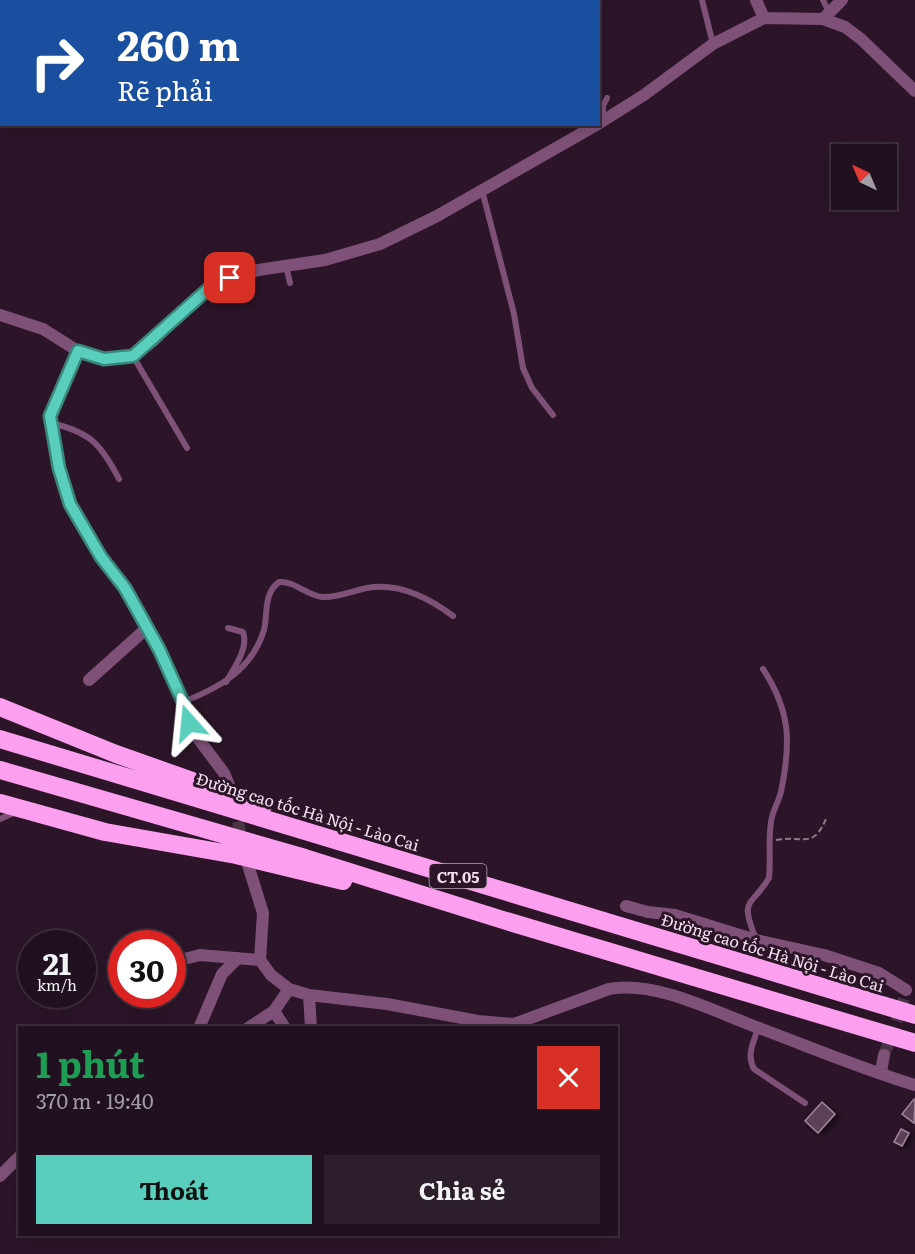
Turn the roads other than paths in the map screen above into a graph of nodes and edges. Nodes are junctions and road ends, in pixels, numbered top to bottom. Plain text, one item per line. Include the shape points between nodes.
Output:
1 (702, 0) edge
2 (756, 0) edge
3 (823, 0) edge
4 (842, 0) edge
5 (826, 16) junction
6 (764, 18) junction
7 (713, 44) junction
8 (915, 91) edge
9 (607, 98) dead end
10 (600, 124) edge
11 (596, 126) edge
12 (482, 190) junction
13 (286, 266) junction
14 (290, 282) dead end
15 (0, 315) edge
16 (78, 351) junction
17 (133, 356) junction
18 (553, 415) dead end
19 (51, 422) junction
20 (187, 448) dead end
21 (119, 479) dead end
22 (453, 616) dead end
23 (147, 628) junction
24 (228, 628) dead end
25 (763, 669) dead end
26 (89, 680) dead end
27 (225, 682) junction
28 (183, 702) junction
29 (0, 707) edge
30 (0, 739) edge
31 (0, 770) edge
32 (229, 785) dead end
33 (0, 803) edge
34 (24, 810) junction
35 (0, 819) edge
36 (379, 852) junction
37 (248, 864) dead end
38 (626, 906) dead end
39 (503, 920) junction
40 (756, 940) junction
41 (238, 958) junction
42 (186, 959) edge
43 (260, 960) junction
44 (289, 989) junction
45 (908, 992) edge
46 (309, 995) junction
47 (274, 1011) junction
48 (915, 1015) edge
49 (200, 1026) edge
50 (252, 1026) edge
51 (284, 1026) edge
52 (311, 1026) edge
53 (514, 1026) edge
54 (758, 1028) junction
55 (915, 1043) edge
56 (884, 1055) tunnel mouth
57 (881, 1072) junction
58 (915, 1084) edge
59 (805, 1103) dead end
60 (18, 1158) edge
61 (0, 1176) edge

1 - 7 lane
2 - 6 street
3 - 5 lane
4 - 5 street
5 - 6 street
5 - 8 street via 861,39
6 - 7 street
7 - 10 street
9 - 10 lane
11 - 12 street
12 - 13 street via 380,244 325,260
12 - 18 lane via 514,314 523,368 532,388
13 - 14 lane
13 - 17 street via 243,274 217,284
15 - 16 street via 43,329
16 - 17 street via 104,359
16 - 19 street via 52,408
17 - 20 lane
19 - 21 lane via 88,436 105,451
19 - 23 street via 70,504
22 - 27 lane via 421,595 400,589 376,587 319,596 294,584 279,582 271,589 259,640 240,671
23 - 26 street
23 - 28 street
24 - 27 lane via 243,632 245,638
25 - 40 lane via 782,705 789,745 771,822 769,878 748,906
27 - 28 lane
28 - 32 street via 191,729
29 - 36 highway
30 - 36 highway, Đường cao tốc Hà Nội - Lào Cai / CT.05
31 - 39 highway, CT.05
33 - 34 highway
34 - 35 lane
34 - 39 highway via 105,832 236,855
36 - 48 highway, Đường cao tốc Hà Nội - Lào Cai / CT.05
37 - 43 street via 263,913
38 - 40 street via 675,915
39 - 55 highway, CT.05
40 - 45 street via 824,955 879,973
41 - 42 street
41 - 43 street
41 - 49 street via 222,974
43 - 44 street
44 - 46 street
44 - 47 street
46 - 52 street
46 - 53 street
47 - 50 street
47 - 51 street
53 - 54 street via 621,987 646,989 698,1004
54 - 57 street
54 - 59 lane via 749,1060 754,1068
56 - 57 street
57 - 58 street
60 - 61 street

